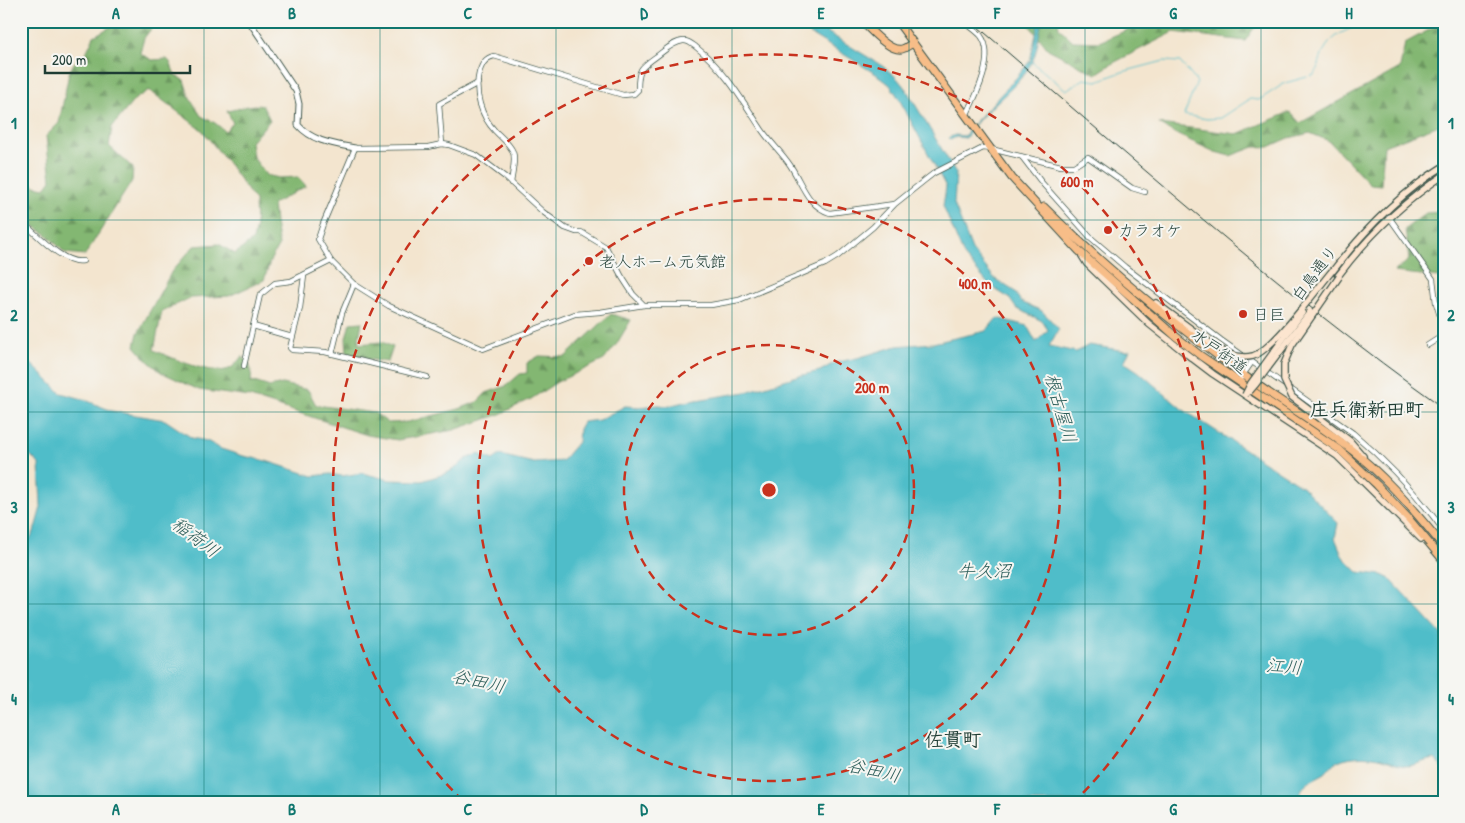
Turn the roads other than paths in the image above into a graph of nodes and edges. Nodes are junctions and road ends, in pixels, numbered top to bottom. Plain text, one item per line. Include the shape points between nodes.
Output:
1 (248, 21) edge
2 (862, 21) edge
3 (898, 21) edge
4 (963, 21) edge
5 (913, 43) junction
6 (478, 83) junction
7 (967, 114) junction
8 (442, 144) junction
9 (355, 148) junction
10 (991, 149) junction
11 (1022, 157) junction
12 (1444, 166) edge
13 (1444, 175) edge
14 (511, 183) junction
15 (1145, 192) dead end
16 (895, 204) junction
17 (1389, 217) junction
18 (21, 222) edge
19 (1090, 237) junction
20 (1080, 248) junction
21 (84, 261) dead end
22 (331, 261) junction
23 (1345, 261) junction
24 (1335, 274) junction
25 (304, 276) junction
26 (354, 284) junction
27 (1131, 288) junction
28 (644, 305) junction
29 (253, 326) junction
30 (292, 337) junction
31 (1428, 345) dead end
32 (332, 354) junction
33 (1252, 362) junction
34 (244, 366) dead end
35 (1243, 375) junction
36 (427, 377) dead end
37 (1238, 382) junction
38 (1245, 395) junction
39 (1388, 482) junction
40 (1444, 532) edge
41 (1444, 547) edge
42 (1444, 561) edge

1 - 9 street via 296,91 298,125 316,139
2 - 5 highway via 895,49 904,49
3 - 5 highway, 水戸街道
4 - 7 street via 982,37 986,52 984,71
5 - 7 highway, 水戸街道
6 - 8 street via 439,104
6 - 14 street via 483,113 514,153
6 - 16 street via 483,64 494,56 622,95 634,94 638,90 638,74 645,64 674,44 688,41 730,82 792,167 812,203 830,213
7 - 10 highway, 水戸街道
8 - 9 street
8 - 14 street via 476,155
9 - 22 street via 318,239
10 - 11 street
10 - 16 street via 983,148 934,173
10 - 20 highway, 水戸街道 via 1012,178
11 - 15 street via 1068,167 1088,157 1132,188
11 - 19 street
12 - 23 main road, 白鳥通り via 1409,190 1363,232
13 - 17 main road, 白鳥通り
14 - 28 street via 565,228 581,232 606,247 622,278
16 - 28 street via 873,227 825,264 739,300 711,305
17 - 23 main road, 白鳥通り
17 - 31 street via 1433,279 1442,333
18 - 21 street via 60,255 73,261
19 - 20 street
19 - 33 street via 1156,292
20 - 27 highway, 水戸街道
20 - 37 highway, 水戸街道 via 1174,335
20 - 38 main road via 1088,264 1149,324
22 - 25 street
22 - 26 street
23 - 24 main road, 白鳥通り
24 - 27 main road, bridge via 1265,350 1253,356 1239,357 1210,343
24 - 38 main road, 白鳥通り, bridge
24 - 39 main road, bridge via 1292,345 1284,364 1284,380 1292,397 1350,441
25 - 29 street via 275,283 260,295
25 - 30 street
26 - 28 street via 389,306 483,349 575,314
26 - 32 street via 342,312
27 - 35 highway, 水戸街道
29 - 30 street
29 - 34 street
30 - 32 street via 292,350
32 - 36 street
33 - 35 street
33 - 40 street via 1353,433 1414,494
35 - 37 street
35 - 39 highway, 水戸街道 via 1346,445
37 - 42 highway, 水戸街道 via 1313,431 1359,466
38 - 42 main road via 1337,456
39 - 41 highway, 水戸街道

